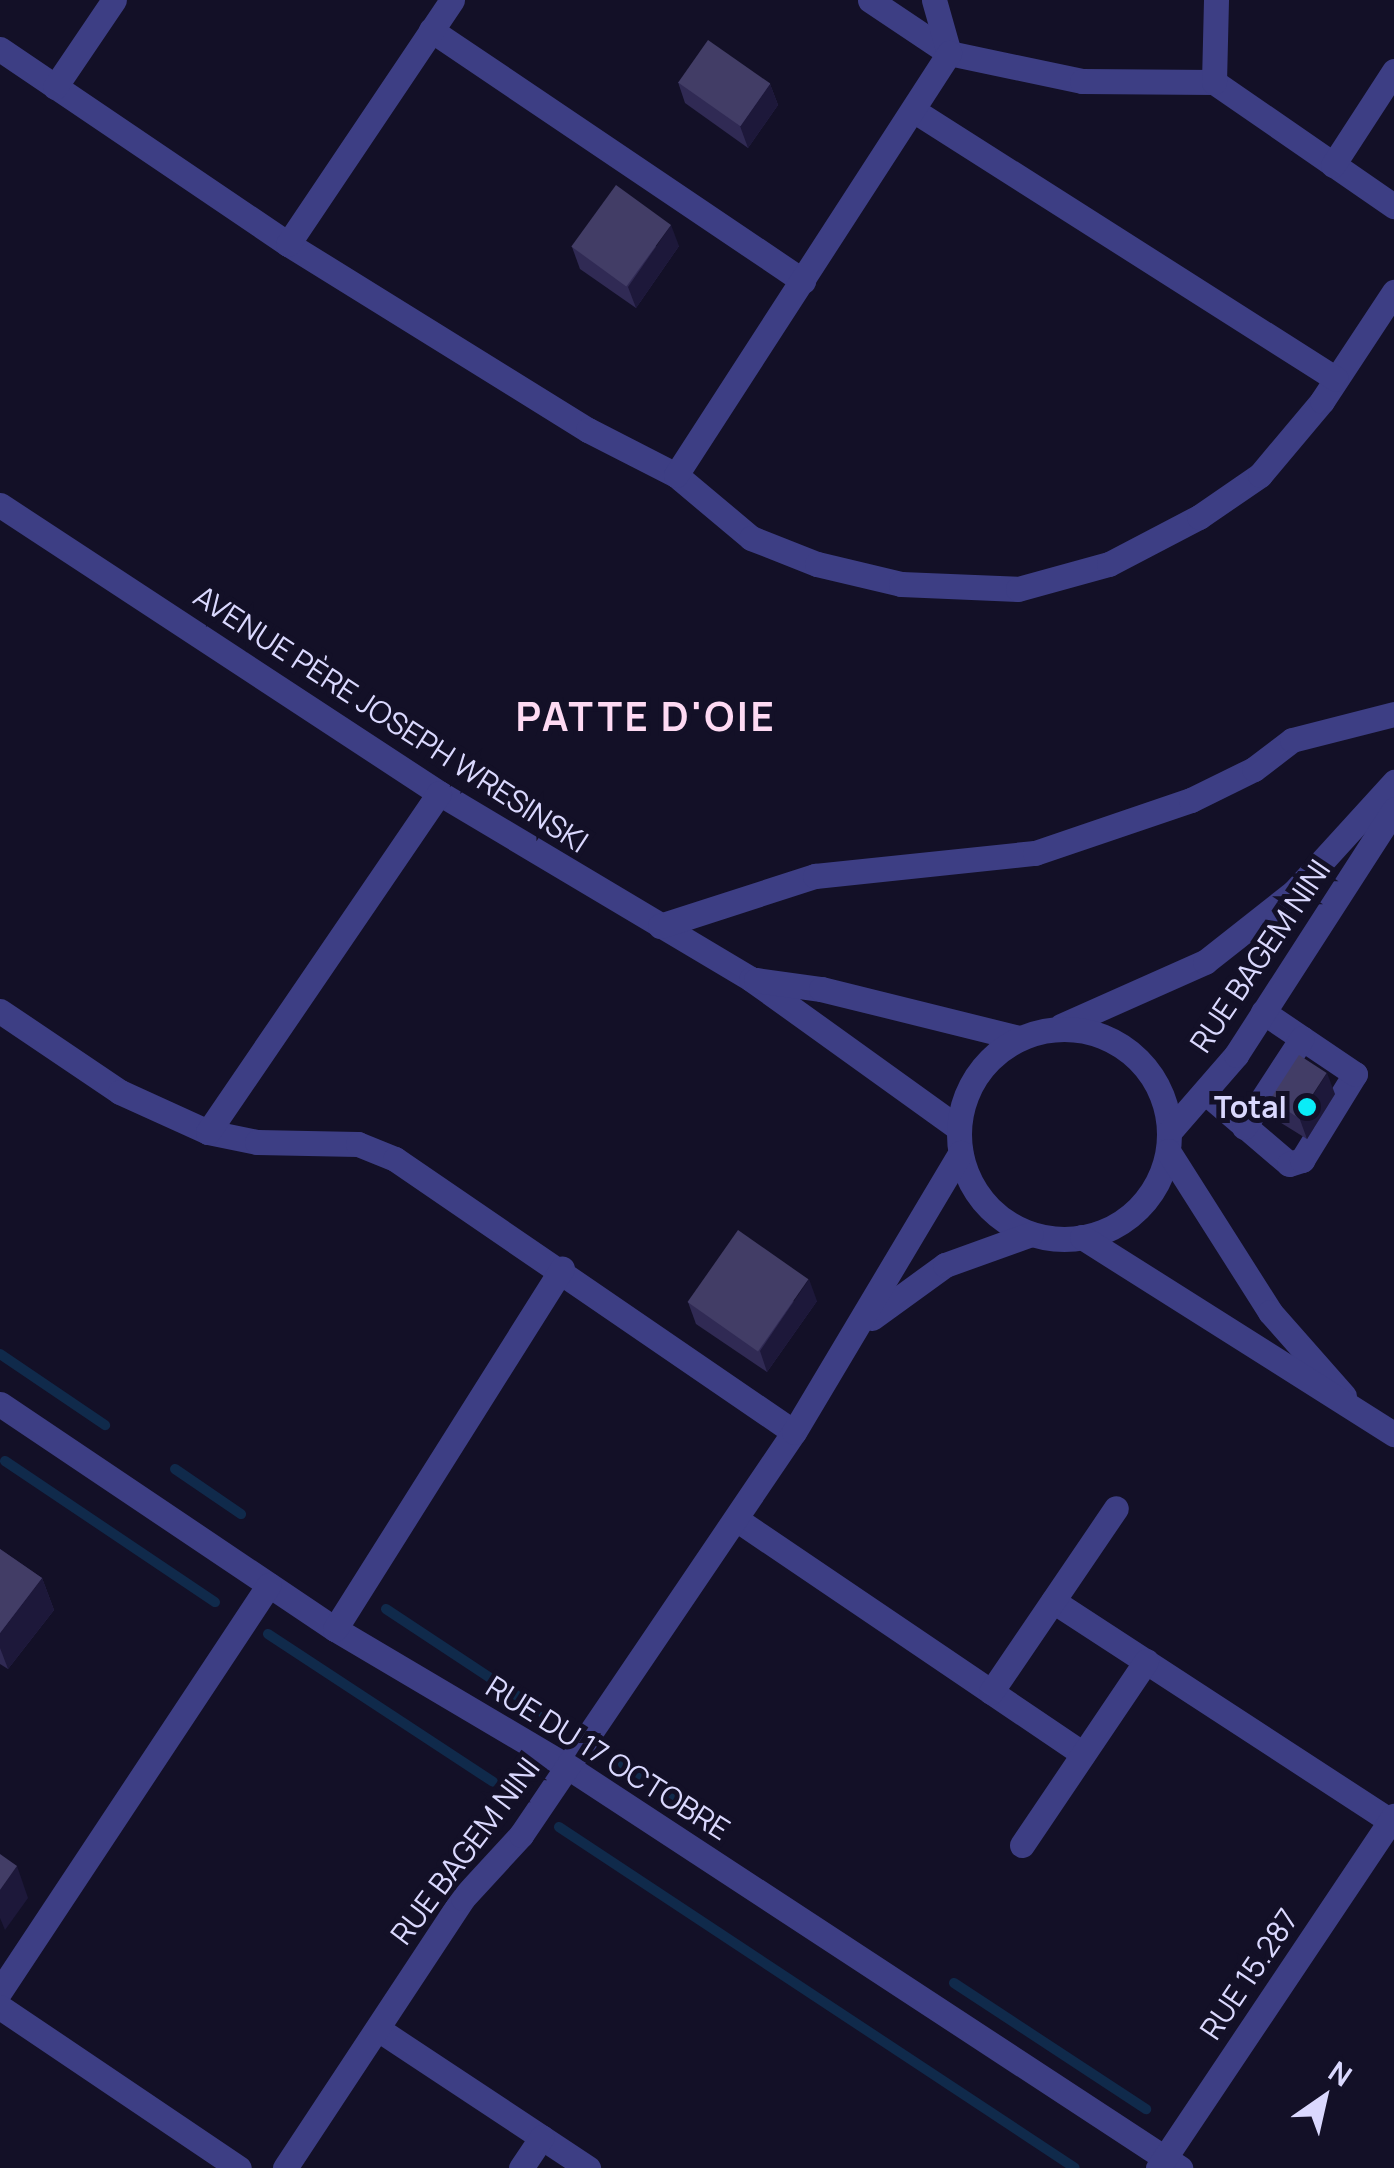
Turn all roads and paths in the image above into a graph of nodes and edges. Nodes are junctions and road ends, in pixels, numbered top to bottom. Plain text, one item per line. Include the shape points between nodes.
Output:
1 (452, 0) edge
2 (870, 0) edge
3 (934, 0) edge
4 (1216, 0) edge
5 (109, 2) edge
6 (431, 30) junction
7 (0, 49) edge
8 (950, 53) junction
9 (1394, 71) edge
10 (1214, 82) junction
11 (55, 87) junction
12 (913, 110) junction
13 (1332, 165) junction
14 (1394, 206) edge
15 (288, 244) junction
16 (803, 280) junction
17 (1394, 292) edge
18 (1336, 379) junction
19 (676, 475) junction
20 (0, 505) edge
21 (1394, 714) edge
22 (1394, 782) edge
23 (439, 794) junction
24 (1394, 810) edge
25 (660, 926) junction
26 (751, 979) junction
27 (0, 1011) edge
28 (1263, 1012) junction
29 (1050, 1029) junction
30 (1020, 1038) junction
31 (1302, 1038) junction
32 (1206, 1093) junction
33 (1244, 1127) junction
34 (208, 1132) junction
35 (959, 1141) junction
36 (1169, 1141) junction
37 (1031, 1234) junction
38 (1082, 1237) junction
39 (562, 1269) junction
40 (864, 1324) junction
41 (1351, 1404) junction
42 (3, 1412) edge
43 (794, 1432) junction
44 (1394, 1434) edge
45 (1116, 1508) dead end
46 (736, 1520) junction
47 (269, 1585) junction
48 (1053, 1601) junction
49 (336, 1629) junction
50 (1146, 1661) junction
51 (992, 1692) junction
52 (1083, 1754) junction
53 (568, 1767) junction
54 (1393, 1820) edge
55 (1022, 1845) dead end
56 (0, 1991) edge
57 (0, 2007) edge
58 (378, 2029) junction
59 (542, 2137) junction
60 (1167, 2165) edge
61 (239, 2168) edge
62 (285, 2168) edge
63 (521, 2168) edge
64 (588, 2168) edge

1 - 6 street
2 - 8 street
3 - 8 street
4 - 10 street
5 - 11 street
6 - 15 street
6 - 16 street
7 - 11 street
8 - 10 street via 1082,81
8 - 12 street
9 - 13 street
10 - 13 street
11 - 15 street
12 - 16 street
12 - 18 street
13 - 14 street
15 - 19 street via 588,430
16 - 19 street
17 - 18 street
18 - 19 street via 1260,475 1199,516 1109,564 1018,589 901,584 816,564 751,538
20 - 23 street, AVENUE PÈRE JOSEPH WRESINSKI
21 - 25 street via 1292,740 1254,769 1191,800 1034,854 815,876
22 - 29 street, RUE BAGEM NINI via 1294,892 1205,962 1116,1006
23 - 25 street, AVENUE PÈRE JOSEPH WRESINSKI
23 - 34 street
24 - 28 street, RUE BAGEM NINI
25 - 26 street, AVENUE PÈRE JOSEPH WRESINSKI
26 - 30 street, AVENUE PÈRE JOSEPH WRESINSKI via 821,988
26 - 35 street, AVENUE PÈRE JOSEPH WRESINSKI
27 - 34 street via 120,1092
28 - 31 street
28 - 32 street, RUE BAGEM NINI
29 - 30 street
29 - 36 street via 1094,1034 1132,1054 1152,1076
30 - 35 street via 978,1076
31 - 33 street
31 - 33 street via 1355,1074 1352,1085 1302,1160 1289,1164
32 - 33 street
32 - 36 street, RUE BAGEM NINI
34 - 39 street via 258,1142 358,1144 396,1158
35 - 37 street via 984,1203
35 - 40 street, RUE BAGEM NINI
36 - 38 street via 1158,1181 1139,1208 1113,1227
36 - 41 street via 1270,1312
37 - 38 street
37 - 40 street, RUE BAGEM NINI via 945,1265
38 - 41 street via 1305,1384
39 - 43 street
39 - 49 street
40 - 43 street, RUE BAGEM NINI
41 - 44 street
42 - 47 street, RUE DU 17 OCTOBRE
43 - 46 street, RUE BAGEM NINI
45 - 48 street
46 - 51 street
46 - 53 street, RUE BAGEM NINI
47 - 49 street, RUE DU 17 OCTOBRE
47 - 56 street
48 - 50 street
48 - 51 street
49 - 53 street, RUE DU 17 OCTOBRE
50 - 52 street
50 - 54 street
51 - 52 street
52 - 55 street
53 - 58 street, RUE BAGEM NINI via 521,1835 463,1898
53 - 60 street, RUE DU 17 OCTOBRE
54 - 60 street, RUE 15.287
57 - 61 street
58 - 59 street
58 - 62 street, RUE BAGEM NINI
59 - 63 street
59 - 64 street

